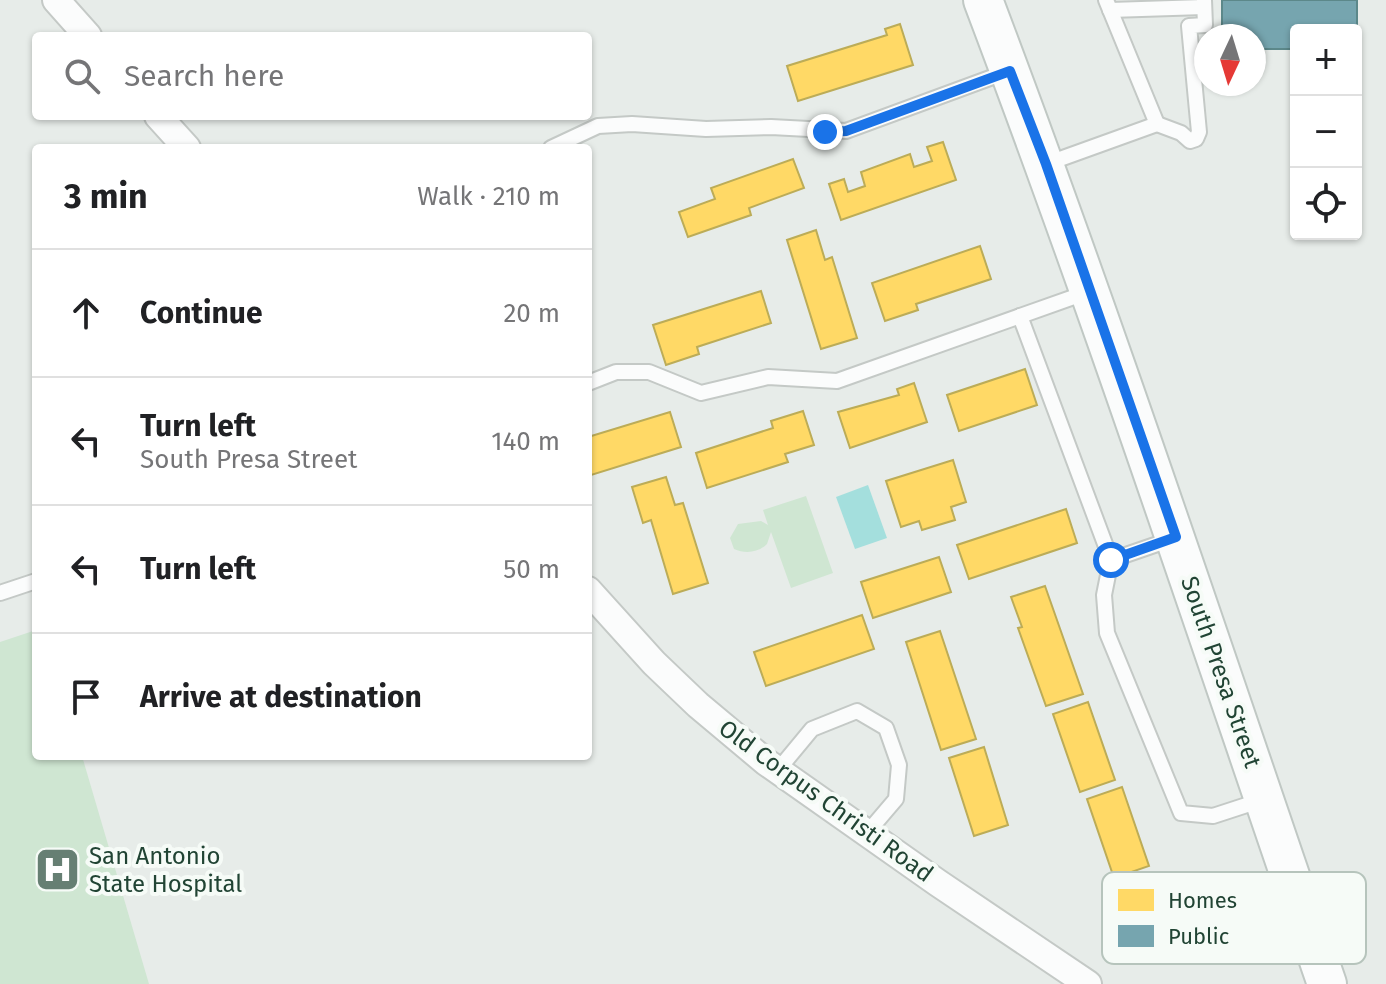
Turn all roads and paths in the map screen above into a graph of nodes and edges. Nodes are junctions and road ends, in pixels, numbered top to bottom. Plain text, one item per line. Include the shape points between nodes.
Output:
1 (56, 0) edge
2 (983, 0) edge
3 (1204, 3) edge
4 (1108, 5) edge
5 (84, 32) edge
6 (1010, 71) junction
7 (162, 120) edge
8 (1157, 124) junction
9 (183, 144) edge
10 (560, 144) edge
11 (1046, 164) junction
12 (1089, 291) junction
13 (1020, 316) junction
14 (592, 381) edge
15 (1176, 537) junction
16 (1111, 560) junction
17 (32, 582) edge
18 (0, 593) edge
19 (592, 594) edge
20 (778, 770) junction
21 (1264, 800) junction
22 (867, 833) junction
23 (1289, 872) edge
24 (1320, 964) edge
25 (1088, 984) edge
26 (1327, 984) edge

1 - 5 street
2 - 6 main road, South Presa Street
3 - 4 lane
3 - 8 lane via 1205,25 1189,26 1199,132 1190,141
4 - 8 lane
6 - 10 lane via 846,131 632,124 598,126
6 - 11 main road, South Presa Street
7 - 9 street
8 - 11 lane
11 - 12 main road, South Presa Street
12 - 13 lane
12 - 15 main road, South Presa Street
13 - 14 lane via 837,381 768,377 701,393 649,372 616,372
13 - 16 lane
15 - 16 lane
15 - 21 main road, South Presa Street
16 - 21 lane via 1104,595 1107,633 1181,813 1213,816
17 - 18 lane
19 - 20 street, Old Corpus Christi Road via 654,663
20 - 22 street, Old Corpus Christi Road
20 - 22 lane via 812,729 857,711 886,728 899,765 896,799
21 - 23 main road, South Presa Street
22 - 25 street, Old Corpus Christi Road
24 - 26 main road, South Presa Street

